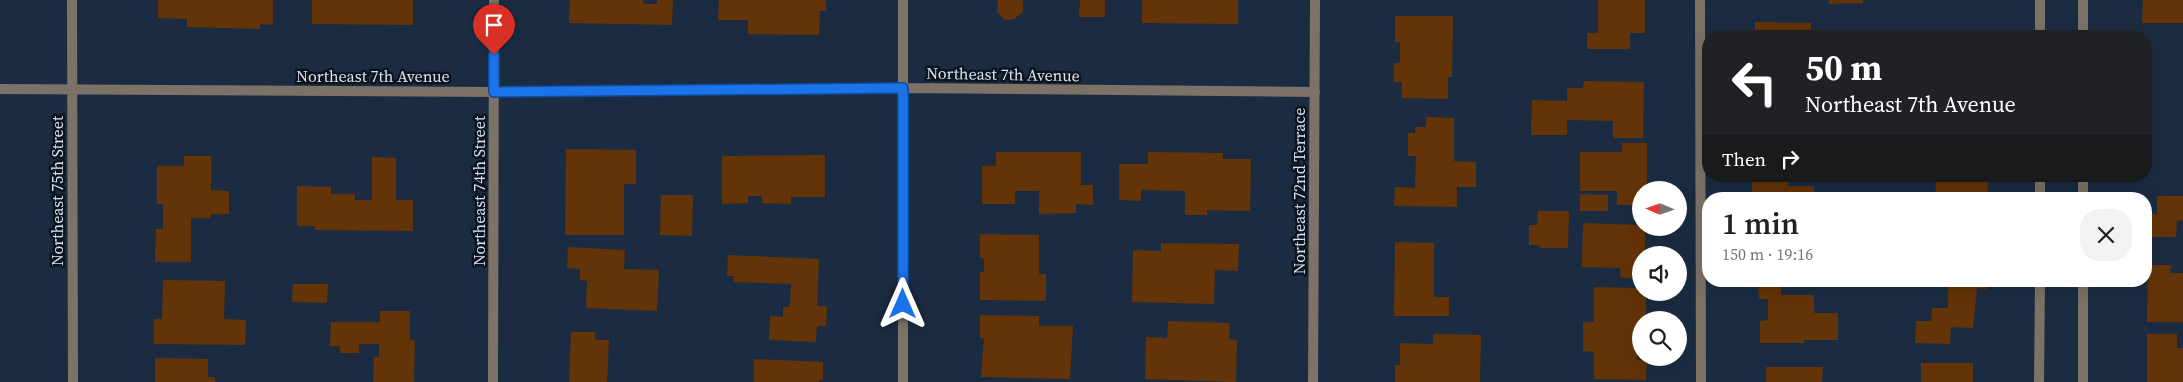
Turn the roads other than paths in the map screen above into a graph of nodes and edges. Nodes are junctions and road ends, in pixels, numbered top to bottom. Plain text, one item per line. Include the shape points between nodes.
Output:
1 (72, 0) edge
2 (494, 0) edge
3 (903, 0) edge
4 (1315, 0) edge
5 (1700, 0) edge
6 (2040, 0) edge
7 (2083, 0) edge
8 (2040, 30) edge
9 (2083, 30) edge
10 (72, 88) junction
11 (903, 88) junction
12 (0, 89) edge
13 (494, 92) junction
14 (1315, 92) junction
15 (2040, 287) edge
16 (2083, 287) edge
17 (73, 382) edge
18 (493, 382) edge
19 (903, 382) edge
20 (1313, 382) edge
21 (1701, 382) edge
22 (2040, 382) edge
23 (2083, 382) edge

1 - 10 street, Northeast 75th Street
2 - 13 street, Northeast 74th Street
3 - 11 street
4 - 14 street, Northeast 72nd Terrace
5 - 21 street
6 - 8 street
7 - 9 street
10 - 12 street, Northeast 7th Avenue
10 - 13 street, Northeast 7th Avenue
10 - 17 street, Northeast 75th Street
11 - 13 street, Northeast 7th Avenue
11 - 14 street, Northeast 7th Avenue
11 - 19 street
13 - 18 street, Northeast 74th Street
14 - 20 street, Northeast 72nd Terrace
15 - 22 street
16 - 23 street

